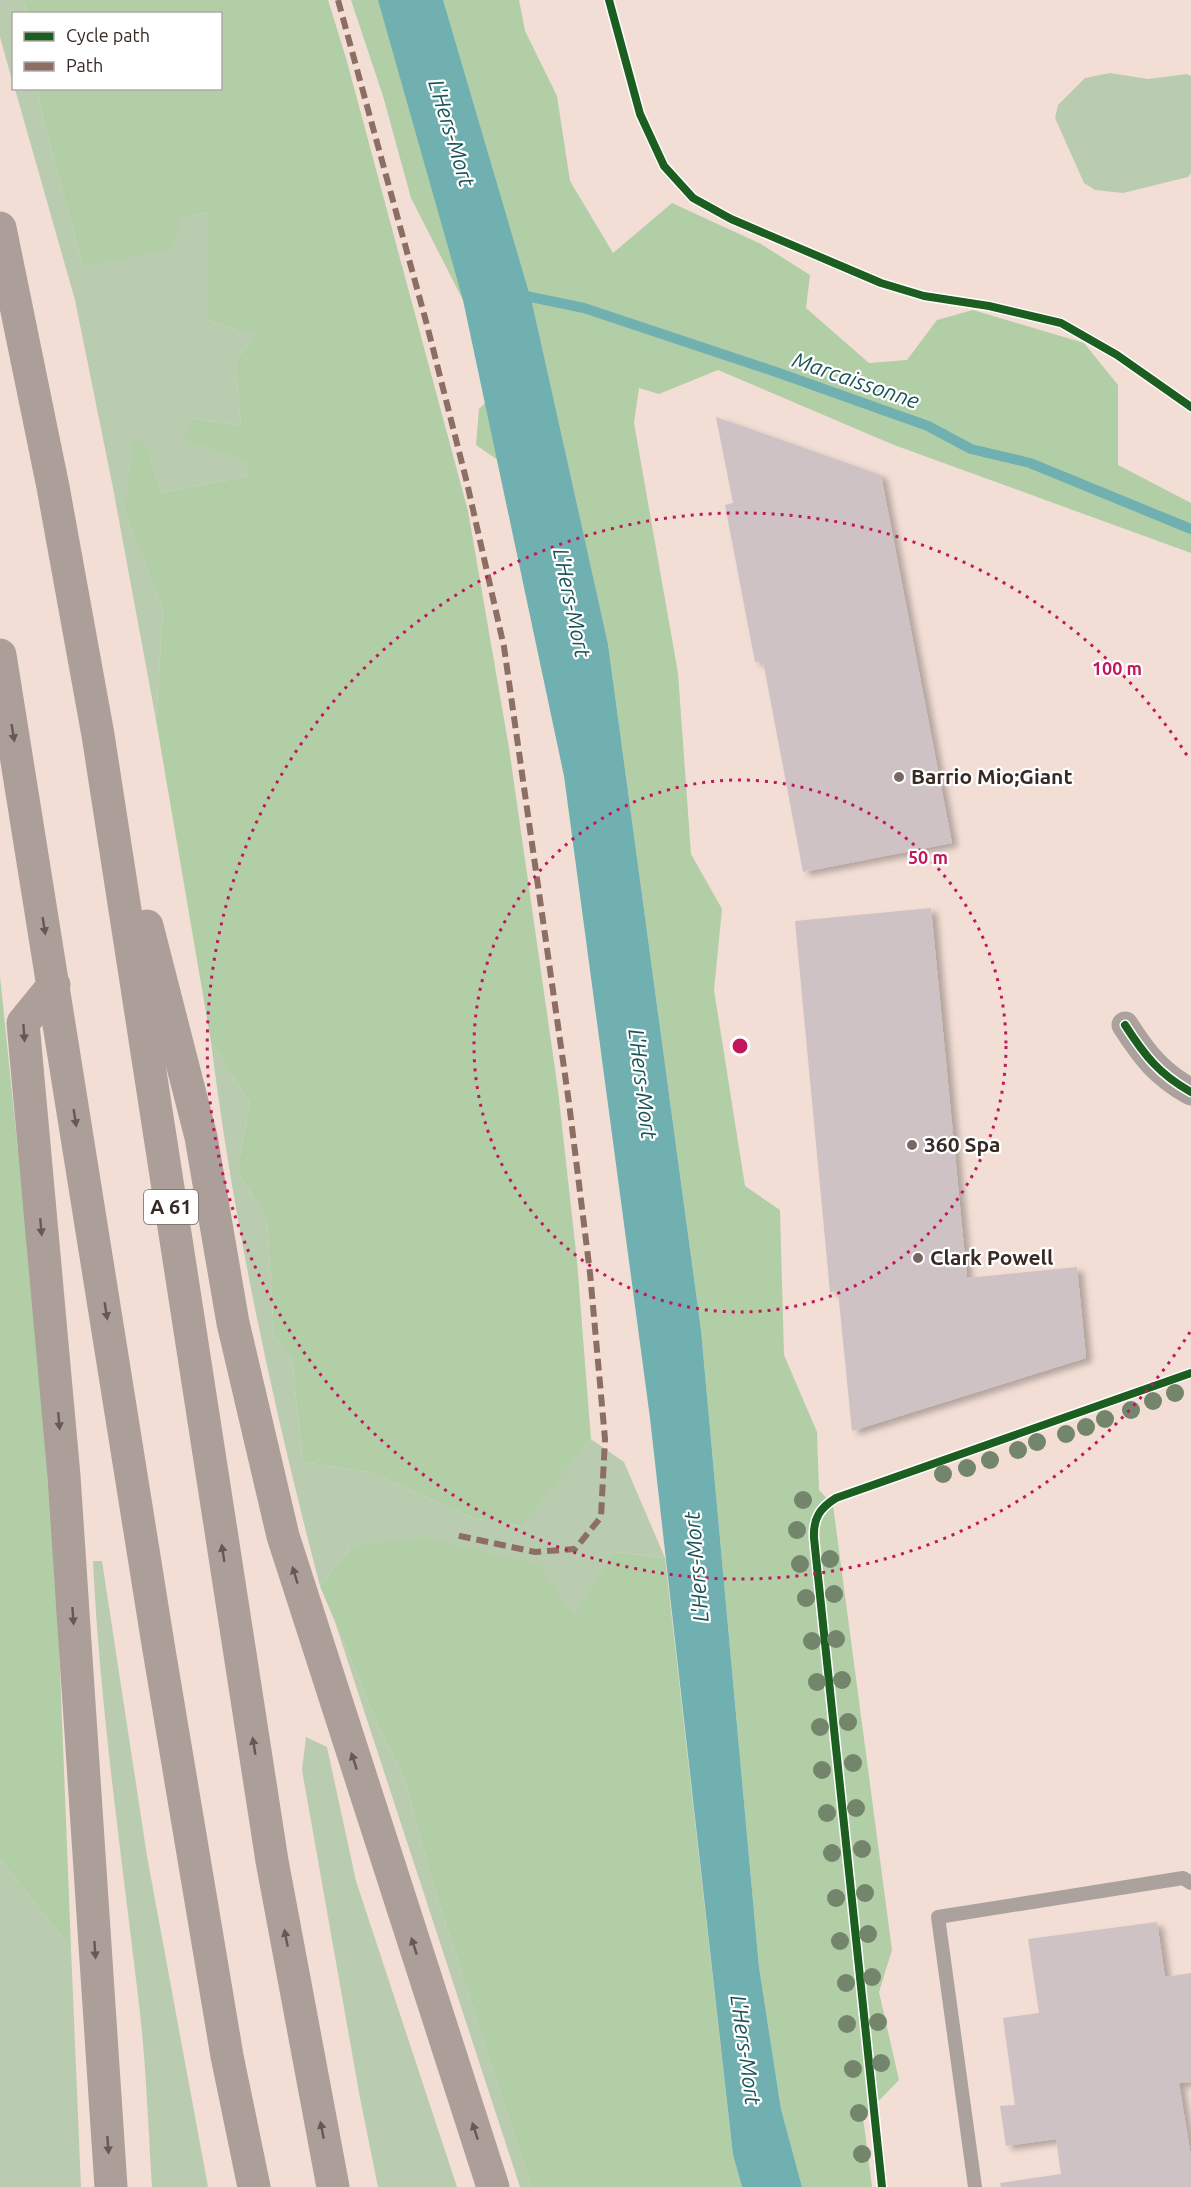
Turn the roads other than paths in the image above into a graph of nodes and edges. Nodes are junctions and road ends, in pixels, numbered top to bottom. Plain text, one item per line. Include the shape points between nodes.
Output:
1 (0, 228) edge
2 (0, 655) edge
3 (98, 735) junction
4 (54, 985) junction
5 (1125, 1025) dead end
6 (1191, 1092) edge
7 (1191, 1883) edge
8 (111, 2187) edge
9 (254, 2187) edge
10 (333, 2187) edge
11 (493, 2187) edge
12 (975, 2187) edge

1 - 3 highway, A 61 via 54,487
2 -> 4 highway
10 -> 3 highway, A 61 via 268,1838
11 -> 3 highway via 283,1536 232,1323 201,1137
4 -> 8 highway via 23,1023 64,1476
4 -> 9 highway via 168,1703 227,2056
5 - 6 street via 1146,1057 1169,1080
7 - 12 lane via 1183,1878 938,1917

